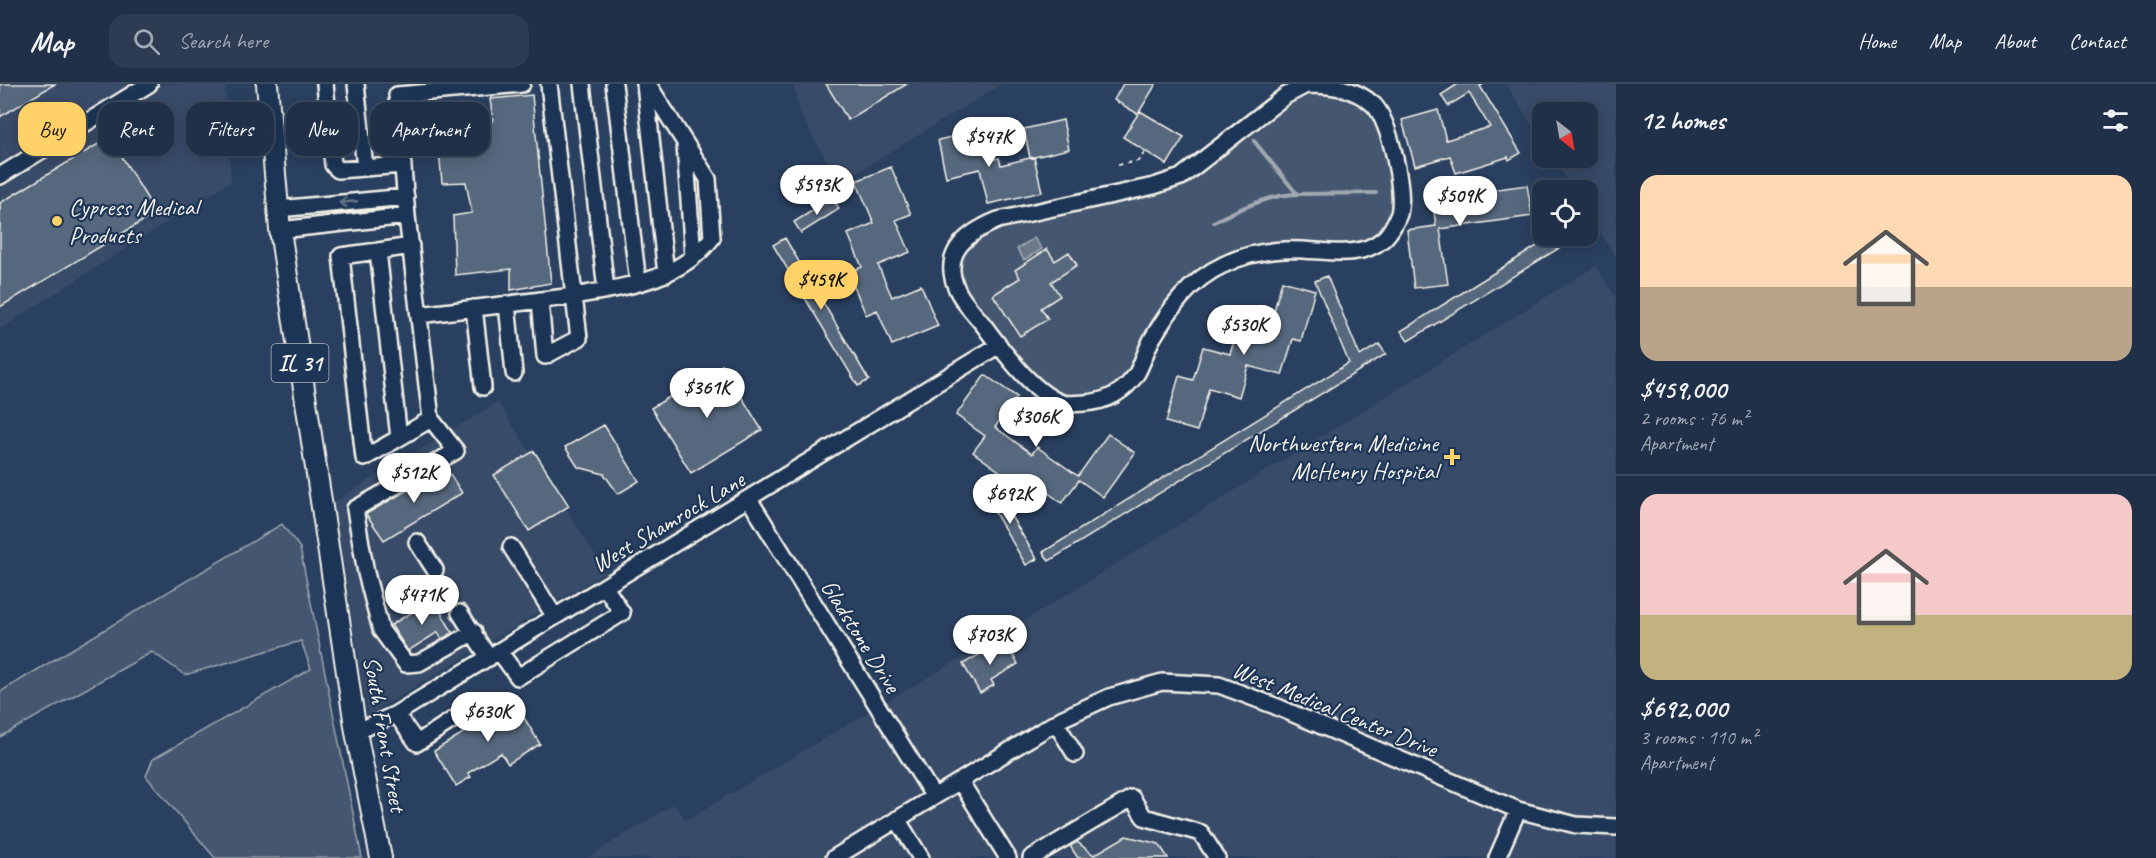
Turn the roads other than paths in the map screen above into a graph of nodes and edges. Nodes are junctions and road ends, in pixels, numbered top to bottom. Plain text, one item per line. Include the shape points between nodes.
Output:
1 (150, 84) edge
2 (267, 84) edge
3 (324, 84) edge
4 (356, 84) edge
5 (522, 84) edge
6 (549, 84) edge
7 (582, 84) edge
8 (614, 84) edge
9 (647, 84) edge
10 (492, 85) edge
11 (397, 90) edge
12 (403, 165) junction
13 (365, 168) junction
14 (0, 176) edge
15 (406, 197) junction
16 (278, 208) junction
17 (407, 216) junction
18 (280, 230) junction
19 (411, 246) junction
20 (378, 251) junction
21 (666, 274) junction
22 (638, 283) junction
23 (606, 290) junction
24 (574, 296) junction
25 (540, 300) junction
26 (507, 304) junction
27 (474, 308) junction
28 (419, 315) junction
29 (999, 345) junction
30 (514, 373) dead end
31 (483, 387) dead end
32 (431, 419) junction
33 (399, 438) junction
34 (749, 499) junction
35 (417, 542) dead end
36 (511, 547) dead end
37 (435, 570) dead end
38 (605, 587) junction
39 (460, 613) dead end
40 (555, 617) junction
41 (474, 632) junction
42 (494, 654) junction
43 (396, 714) junction
44 (454, 719) dead end
45 (1056, 723) junction
46 (356, 732) junction
47 (1075, 754) dead end
48 (960, 781) junction
49 (934, 797) junction
50 (1518, 810) junction
51 (897, 819) junction
52 (1616, 827) edge
53 (381, 858) edge
54 (834, 858) edge
55 (921, 858) edge
56 (1008, 858) edge
57 (1031, 858) edge
58 (1217, 858) edge
59 (1497, 858) edge

1 - 14 street
2 - 16 main road, South Front Street / IL 31
3 - 13 street via 333,165 338,170
4 - 13 street
5 - 10 street
6 - 24 street
7 - 23 street
8 - 22 street
9 - 21 street
9 - 21 street via 708,179 712,238 683,265
10 - 11 street
11 - 12 street
12 - 13 street
12 - 15 street
15 -> 16 street
15 - 17 street
16 - 18 main road, South Front Street / IL 31
17 - 18 street
17 - 19 street
18 - 46 main road, South Front Street / IL 31
19 - 20 street
19 - 28 street
20 - 33 street
20 - 33 street via 341,256 364,458
21 - 22 street
22 - 23 street
23 - 24 street
24 - 25 street
24 - 25 street via 579,338 545,356
25 - 26 street
26 - 27 street
26 - 30 street
27 - 28 street
27 - 31 street
28 - 32 street
29 - 29 street via 1036,387 1063,404 1096,402 1118,393 1136,374 1151,340 1178,300 1198,280 1223,265 1286,249 1348,252 1382,240 1399,213 1400,190 1391,140 1375,106 1355,92 1333,85 1306,85 1285,96 1182,177 982,226 957,248 952,275 956,289
29 - 34 street, West Shamrock Lane
32 - 33 street
32 - 41 street via 456,451 355,508 366,573 381,630 406,664 435,656
34 - 38 street, West Shamrock Lane
34 - 49 street, Gladstone Drive
35 - 37 street
36 - 40 street
38 - 40 street, West Shamrock Lane
38 - 42 street via 622,613 518,677
39 - 41 street
40 - 42 street, West Shamrock Lane
41 - 42 street
42 - 43 street, West Shamrock Lane
43 - 44 street via 417,743
43 - 46 street, West Shamrock Lane
45 - 47 street
45 - 48 street, West Medical Center Drive
45 - 50 street, West Medical Center Drive via 1109,697 1162,682 1219,685
46 - 53 main road, South Front Street / IL 31
48 - 49 street, West Medical Center Drive
48 - 56 street
49 - 51 street, West Medical Center Drive
50 - 52 street, West Medical Center Drive via 1576,825
50 - 59 street
51 - 54 street, West Medical Center Drive
51 - 55 street
57 - 58 street via 1132,798 1144,817 1201,834

